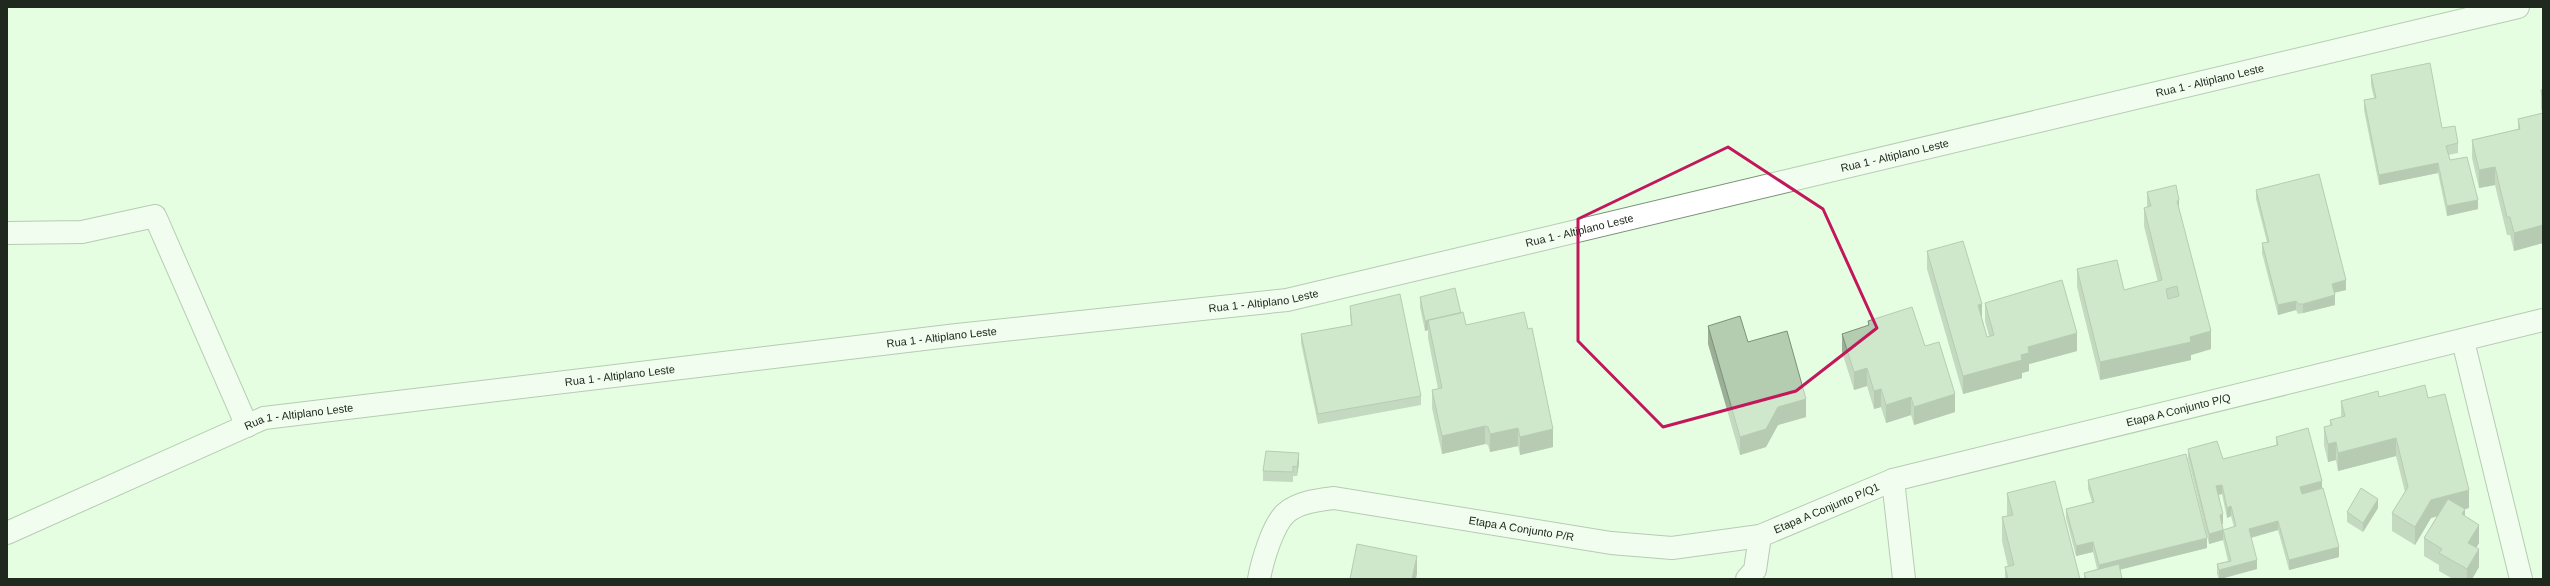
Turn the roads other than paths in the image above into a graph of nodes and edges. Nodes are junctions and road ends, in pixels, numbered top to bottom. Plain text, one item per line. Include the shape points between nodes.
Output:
1 (2518, 7) edge
2 (7, 233) edge
3 (2543, 320) edge
4 (2463, 341) junction
5 (247, 426) junction
6 (1893, 480) junction
7 (7, 533) edge
8 (1760, 536) junction
9 (1259, 579) edge
10 (1747, 579) edge
11 (1904, 579) edge
12 (2522, 579) edge

1 - 5 street, Rua 1 - Altiplano Leste via 1287,300 949,336 280,416 264,418
2 - 5 street via 82,232 155,216
3 - 4 street, Etapa A Conjunto P/Q
4 - 6 street, Etapa A Conjunto P/Q
4 - 12 street
5 - 7 street, Rua 1 - Altiplano Leste
6 - 8 street, Etapa A Conjunto P/Q1
6 - 11 street
8 - 9 street, Etapa A Conjunto P/R via 1664,548 1611,543 1334,498 1311,501 1286,513 1270,539
8 - 10 street via 1755,570

